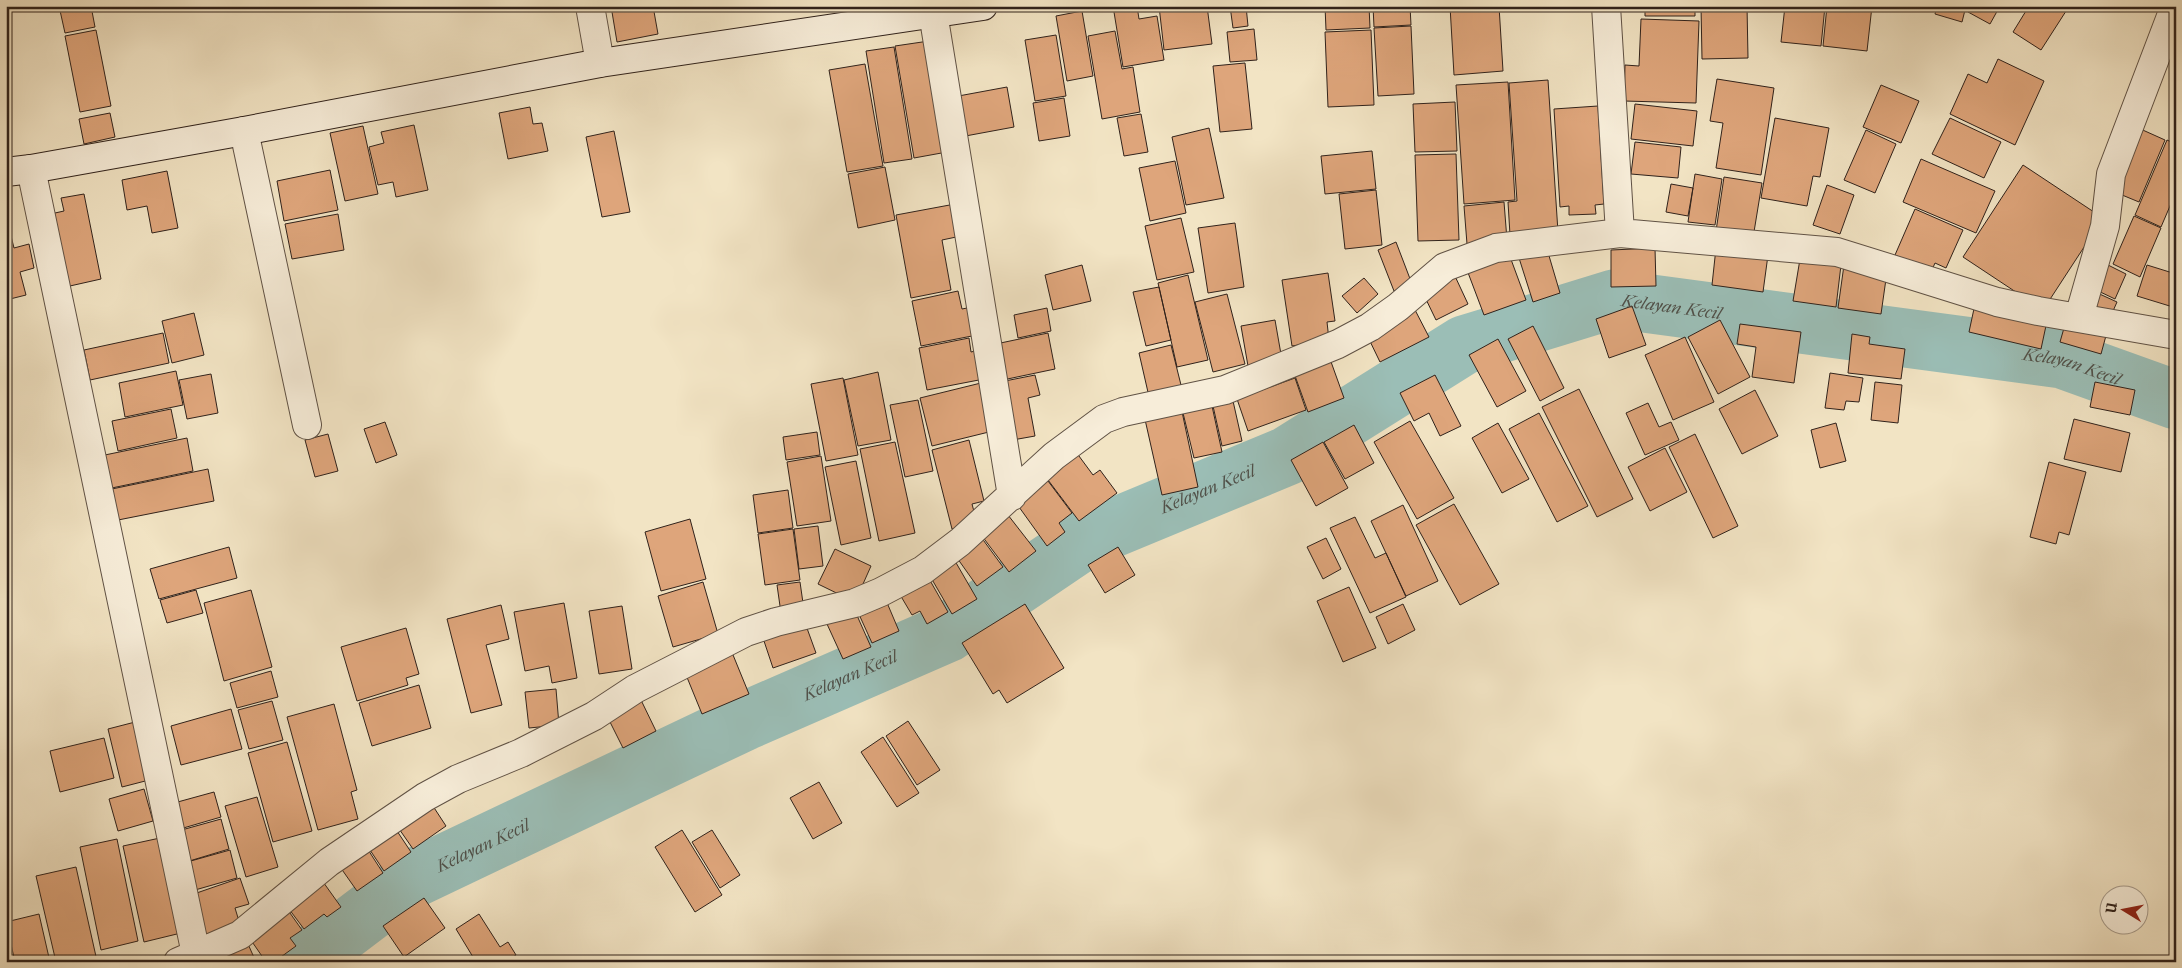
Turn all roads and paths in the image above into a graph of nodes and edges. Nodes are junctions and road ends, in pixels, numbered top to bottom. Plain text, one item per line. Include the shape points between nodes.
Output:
1 (590, 6) edge
2 (983, 6) edge
3 (1606, 6) edge
4 (2175, 6) edge
5 (933, 13) junction
6 (600, 63) junction
7 (244, 132) junction
8 (18, 170) edge
9 (1620, 233) junction
10 (2079, 317) junction
11 (2176, 335) edge
12 (307, 425) dead end
13 (1012, 496) junction
14 (187, 958) edge

1 - 6 street
2 - 5 street
3 - 9 street
4 - 10 street via 2111,174 2105,226
5 - 6 street
5 - 13 street
6 - 7 street
7 - 8 street
7 - 12 street
8 - 14 street
9 - 10 street via 1837,252 1998,302 2038,312
9 - 13 street via 1496,248 1445,267 1398,307 1338,344 1225,390 1104,419 1054,456
10 - 11 street
13 - 14 street via 923,570 881,592 855,603 746,632 635,688 594,716 425,797 329,862 240,934

